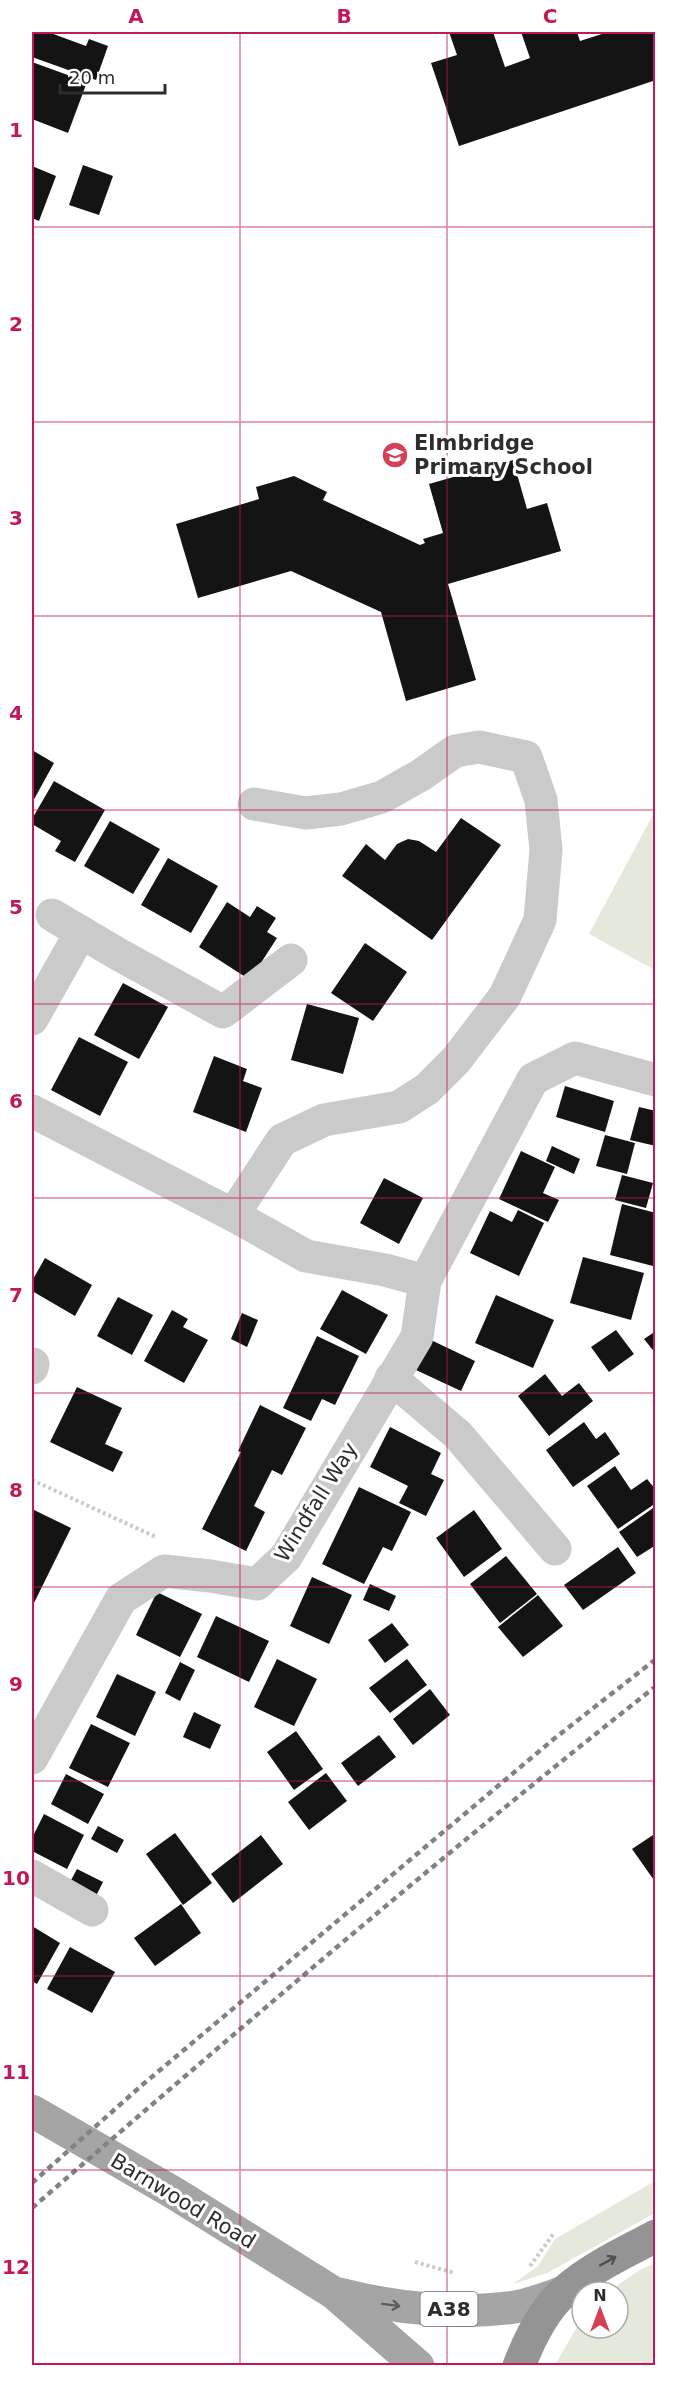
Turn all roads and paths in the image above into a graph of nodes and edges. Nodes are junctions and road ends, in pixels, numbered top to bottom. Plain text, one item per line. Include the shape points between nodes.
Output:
1 (254, 804) dead end
2 (52, 915) dead end
3 (81, 932) junction
4 (291, 960) dead end
5 (32, 1019) edge
6 (656, 1080) edge
7 (32, 1111) edge
8 (233, 1215) junction
9 (425, 1281) junction
10 (391, 1378) junction
11 (32, 1480) edge
12 (159, 1538) dead end
13 (555, 1549) dead end
14 (32, 1758) edge
15 (32, 1876) edge
16 (92, 1910) dead end
17 (32, 2111) edge
18 (554, 2233) dead end
19 (656, 2236) edge
20 (415, 2262) dead end
21 (524, 2271) dead end
22 (460, 2275) dead end
23 (564, 2292) junction
24 (334, 2293) junction
25 (418, 2366) edge
26 (519, 2366) edge

1 - 8 street via 306,813 341,809 382,797 455,751 479,747 526,757 541,800 546,850 540,920 505,996 456,1060 427,1089 399,1107 324,1120 282,1140
2 - 3 street
3 - 4 street via 224,1012
3 - 5 street
6 - 9 street, Windfall Way via 575,1058 532,1079
7 - 8 street
8 - 9 street via 306,1256
9 - 10 street, Windfall Way via 417,1337
10 - 13 street via 458,1435
10 - 14 street, Windfall Way via 286,1557 256,1584 164,1572 121,1599
11 - 12 path
15 - 16 street
17 - 24 main road, Barnwood Road / A38 via 174,2193
18 - 21 path
23 -> 19 highway, A38 via 598,2267
20 - 22 path
24 -> 23 main road, Barnwood Road / A38 via 393,2305 467,2309 516,2306
23 - 26 highway, A38 via 542,2321
24 - 25 main road, Barnwood Road / A38

